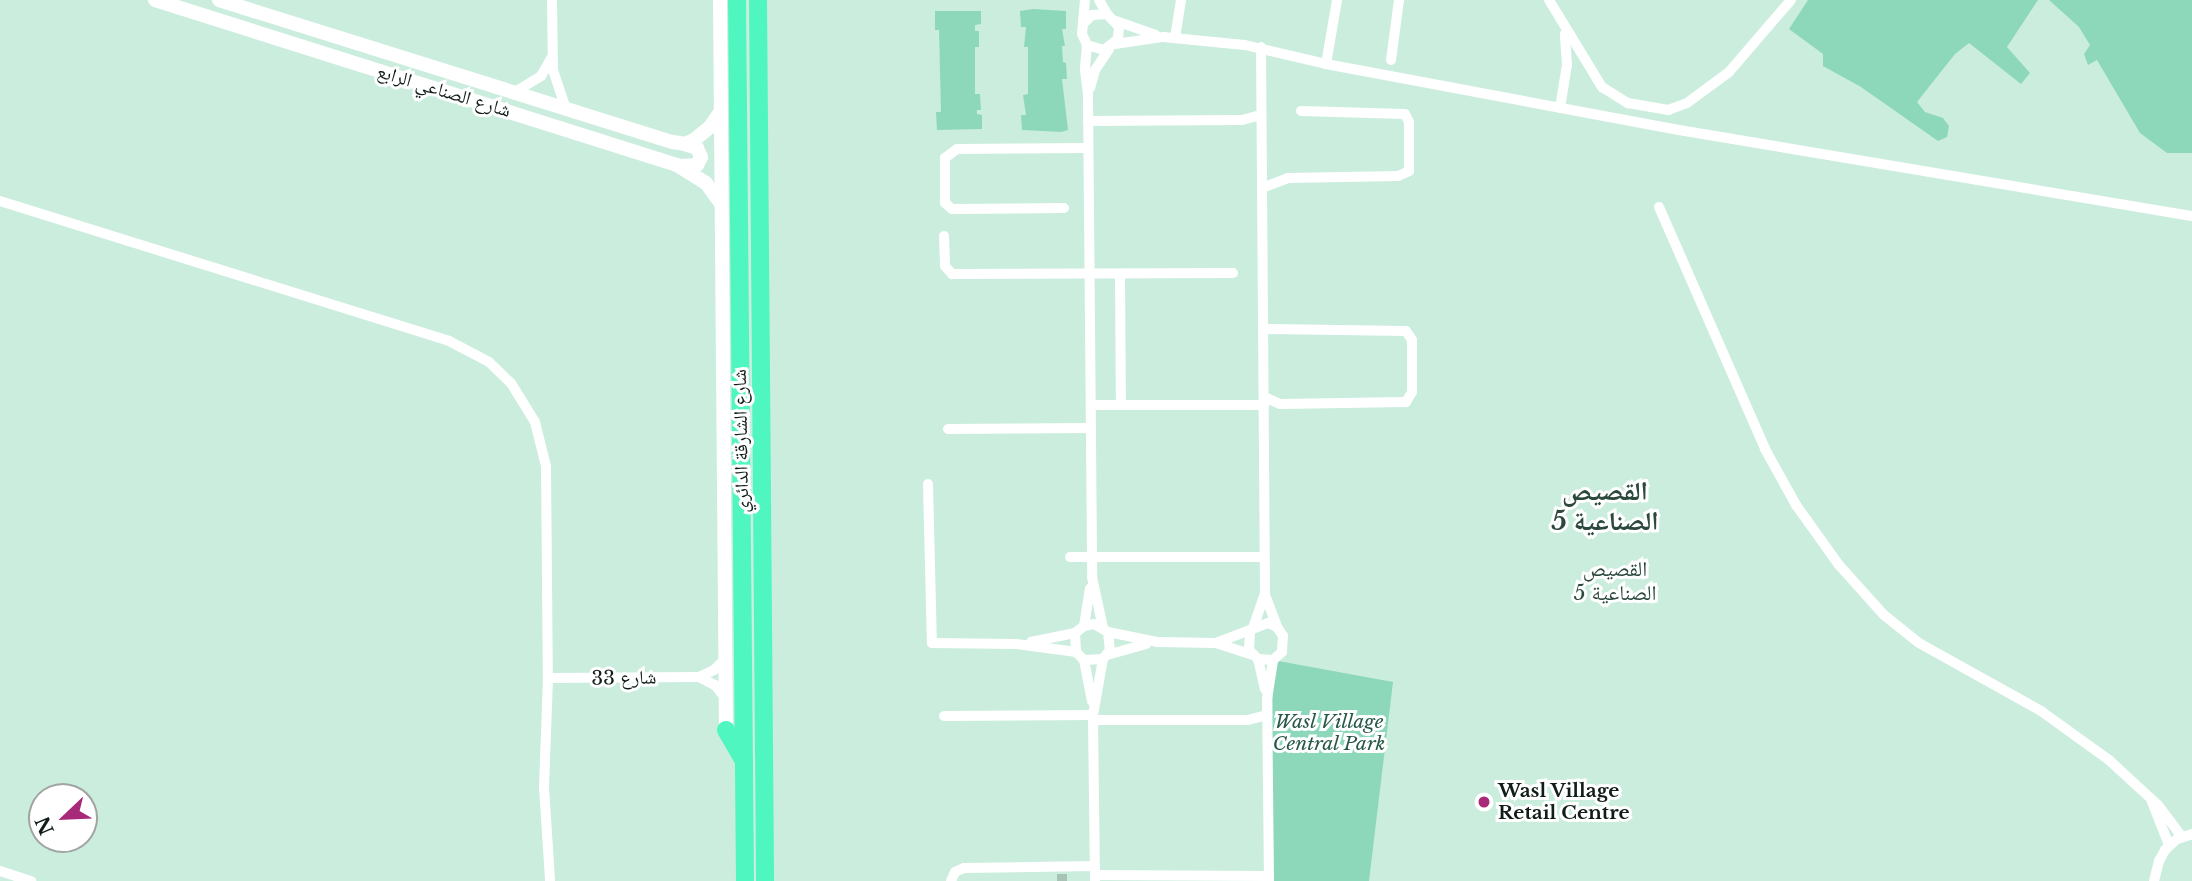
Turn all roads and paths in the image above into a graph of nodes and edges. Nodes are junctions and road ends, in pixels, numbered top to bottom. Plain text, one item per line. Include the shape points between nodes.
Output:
1 (155, 0) edge
2 (219, 0) edge
3 (552, 0) edge
4 (720, 0) edge
5 (737, 0) edge
6 (758, 0) edge
7 (1086, 0) edge
8 (1099, 0) edge
9 (1181, 0) edge
10 (1337, 0) edge
11 (1399, 0) edge
12 (1549, 0) edge
13 (1791, 0) edge
14 (1107, 14) junction
15 (1116, 21) junction
16 (1085, 22) junction
17 (1563, 23) junction
18 (1163, 37) junction
19 (1175, 38) junction
20 (1087, 45) junction
21 (1112, 46) junction
22 (1265, 48) junction
23 (552, 57) junction
24 (1391, 60) dead end
25 (1326, 64) junction
26 (512, 93) junction
27 (1088, 96) junction
28 (1560, 108) junction
29 (566, 109) junction
30 (720, 111) junction
31 (1301, 111) dead end
32 (1261, 115) junction
33 (1088, 121) junction
34 (685, 144) junction
35 (1088, 148) junction
36 (677, 165) junction
37 (1262, 188) junction
38 (0, 201) edge
39 (720, 202) junction
40 (1659, 207) dead end
41 (1064, 208) dead end
42 (2192, 216) edge
43 (944, 236) dead end
44 (1233, 273) dead end
45 (1089, 274) junction
46 (1120, 274) junction
47 (1263, 329) junction
48 (1264, 401) junction
49 (1091, 405) junction
50 (1121, 405) junction
51 (1091, 428) junction
52 (948, 429) dead end
53 (928, 485) dead end
54 (1070, 557) dead end
55 (1093, 557) junction
56 (1264, 557) junction
57 (1092, 577) junction
58 (1265, 593) junction
59 (1084, 626) junction
60 (1277, 627) junction
61 (1106, 630) junction
62 (1252, 630) junction
63 (1076, 633) junction
64 (1157, 642) junction
65 (1216, 643) junction
66 (1016, 644) junction
67 (1076, 652) junction
68 (1105, 657) junction
69 (1255, 657) junction
70 (726, 658) junction
71 (1084, 660) junction
72 (1273, 660) junction
73 (699, 677) junction
74 (548, 678) junction
75 (1267, 699) junction
76 (726, 700) junction
77 (1266, 715) junction
78 (944, 716) dead end
79 (1093, 718) junction
80 (726, 730) joint
81 (745, 762) junction
82 (2151, 798) junction
83 (2187, 836) edge
84 (2169, 845) junction
85 (0, 871) edge
86 (1095, 874) edge
87 (1125, 878) edge
88 (1232, 878) edge
89 (1269, 878) edge
90 (31, 881) edge
91 (550, 881) edge
92 (746, 881) edge
93 (765, 881) edge
94 (951, 881) edge
95 (2154, 881) edge

1 - 36 main road, شارع الصناعي الرابع
2 - 26 main road, شارع الصناعي الرابع
3 - 23 street
4 - 30 main road
5 - 81 highway, شارع الشارقة الدائري
6 - 93 highway, شارع الشارقة الدائري
7 - 16 street
8 - 14 street
9 - 19 street
10 - 25 street
11 - 24 street
12 - 17 street
13 - 17 street via 1729,72 1687,103 1668,110 1628,103 1609,94 1595,79
14 - 15 street
14 - 16 street via 1097,13
15 - 18 street
15 - 21 street via 1120,33
16 - 20 street via 1082,34
17 - 28 street via 1567,65
18 - 19 street
18 - 21 street
19 - 22 street
20 - 21 street via 1098,50
20 - 27 street
21 - 27 street via 1095,70
22 - 25 street
22 - 32 street
23 - 26 street via 532,83
23 - 29 street
25 - 28 street
26 - 29 main road, شارع الصناعي الرابع
27 - 33 street
28 - 42 street
29 - 34 main road, شارع الصناعي الرابع
30 - 34 main road via 710,127
30 - 39 main road
31 - 37 street via 1402,112 1409,122 1409,171 1398,176 1288,177
32 - 33 street via 1242,120
32 - 37 street
33 - 35 street
34 - 36 main road via 700,152 699,161 692,167
35 - 41 street via 957,149 945,158 945,203 952,209
35 - 45 street
36 - 39 main road, شارع الصناعي الرابع via 697,176
37 - 47 street
38 - 74 street via 450,341 501,372 528,408 544,451
39 - 70 main road
40 - 82 street via 1760,439 1796,505 1839,565 1884,615 1919,643 2059,723
43 - 45 street via 945,265 952,274
44 - 46 street
45 - 46 street
45 - 49 street
46 - 50 street
47 - 48 street
47 - 48 street via 1406,331 1412,340 1412,392 1406,402
48 - 50 street
48 - 56 street
49 - 50 street
49 - 51 street
51 - 52 street
51 - 55 street
53 - 66 street via 930,640 935,645
54 - 55 street
55 - 56 street
55 - 57 street
56 - 58 street
57 - 59 street
57 - 61 street
58 - 60 street
58 - 62 street
59 - 61 street via 1094,624
59 - 63 street
60 - 62 street via 1268,623
60 - 72 street via 1284,642 1282,652
61 - 64 street
61 - 68 street via 1111,644
62 - 65 street
62 - 69 street via 1247,644
63 - 66 street
63 - 67 street
64 - 65 street
64 - 68 street
65 - 69 street
66 - 67 street
67 - 71 street
68 - 71 street
68 - 79 street
69 - 72 street
69 - 75 street
70 - 73 street
70 - 76 main road
71 - 79 street
72 - 75 street
73 - 74 street, شارع 33
73 - 76 street via 715,685
74 - 91 street via 544,787
75 - 77 street
76 - 80 main road
77 - 79 street via 1248,720
77 - 89 street
78 - 79 street
79 - 86 street
80 - 81 highway
81 - 92 highway, شارع الشارقة الدائري
82 - 83 street
82 - 84 street
83 - 84 street
84 - 95 street
85 - 90 street
86 - 87 street
86 - 94 street via 964,868 955,872
87 - 88 street
88 - 89 street

